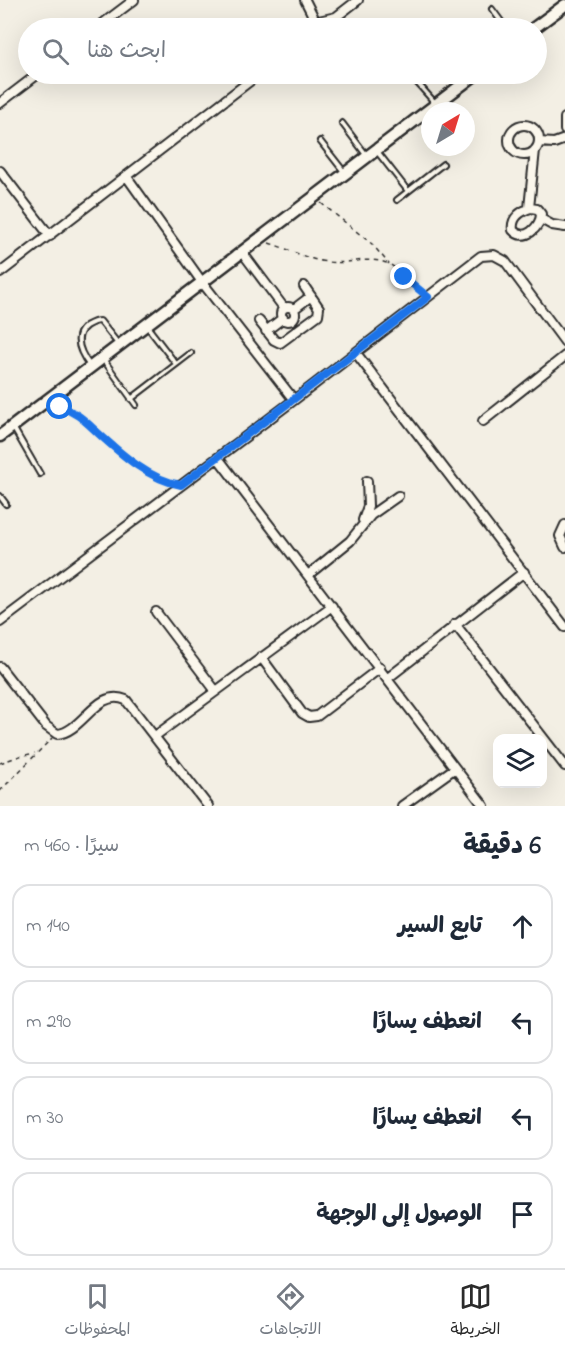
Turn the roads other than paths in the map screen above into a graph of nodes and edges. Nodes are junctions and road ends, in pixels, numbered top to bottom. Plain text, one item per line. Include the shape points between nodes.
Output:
1 (134, 0) edge
2 (304, 0) edge
3 (358, 0) edge
4 (565, 5) edge
5 (492, 9) dead end
6 (110, 18) edge
7 (312, 18) edge
8 (333, 18) edge
9 (499, 18) edge
10 (547, 18) edge
11 (25, 84) edge
12 (246, 84) edge
13 (418, 84) edge
14 (463, 84) edge
15 (434, 102) edge
16 (439, 102) edge
17 (0, 103) edge
18 (421, 115) edge
19 (565, 118) edge
20 (342, 123) dead end
21 (565, 130) edge
22 (565, 139) edge
23 (320, 141) dead end
24 (539, 142) junction
25 (535, 150) junction
26 (372, 153) junction
27 (444, 164) dead end
28 (0, 171) edge
29 (345, 173) junction
30 (127, 177) junction
31 (408, 192) junction
32 (397, 200) dead end
33 (529, 208) junction
34 (541, 219) junction
35 (565, 227) edge
36 (50, 236) junction
37 (242, 252) junction
38 (0, 273) edge
39 (202, 282) junction
40 (304, 286) dead end
41 (311, 296) junction
42 (284, 308) junction
43 (294, 309) junction
44 (283, 318) junction
45 (292, 319) junction
46 (259, 321) dead end
47 (146, 325) junction
48 (300, 329) junction
49 (266, 331) junction
50 (565, 342) edge
51 (119, 345) junction
52 (191, 353) dead end
53 (356, 353) junction
54 (565, 356) edge
55 (103, 358) junction
56 (176, 364) junction
57 (90, 367) junction
58 (131, 399) junction
59 (294, 400) junction
60 (136, 405) dead end
61 (483, 421) dead end
62 (13, 426) junction
63 (0, 436) edge
64 (218, 458) junction
65 (40, 474) dead end
66 (367, 481) dead end
67 (0, 496) edge
68 (398, 496) dead end
69 (6, 504) dead end
70 (565, 525) edge
71 (359, 530) junction
72 (565, 547) edge
73 (524, 572) junction
74 (308, 575) junction
75 (332, 606) junction
76 (156, 612) dead end
77 (0, 622) edge
78 (455, 624) junction
79 (565, 627) edge
80 (261, 657) junction
81 (0, 667) edge
82 (380, 668) junction
83 (388, 678) junction
84 (215, 690) junction
85 (155, 736) junction
86 (565, 766) edge
87 (455, 768) junction
88 (208, 806) edge
89 (402, 806) edge
90 (484, 806) edge

1 - 6 street
2 - 7 street
3 - 8 street
4 - 10 street
5 - 9 lane
11 - 17 street
12 - 30 street
13 - 15 lane
14 - 16 street
18 - 26 street
19 - 21 street
20 - 26 lane
22 - 24 street
23 - 29 lane
24 - 25 street
24 - 25 street via 529,126 520,126 509,135 514,152 523,156
25 - 33 street
26 - 29 street
26 - 31 lane
27 - 31 lane
28 - 36 street
29 - 37 street
30 - 36 street
30 - 39 street
31 - 32 lane
33 - 34 street via 537,209
33 - 34 street via 513,222 514,232 528,234
34 - 35 street
36 - 38 street
37 - 39 street
37 - 42 street
39 - 47 street
39 - 59 street
40 - 41 street
41 - 43 street
41 - 48 street via 320,312
42 - 43 street
42 - 44 street
43 - 45 street
44 - 45 street
44 - 49 street
45 - 48 street
46 - 49 street
47 - 51 street
47 - 56 lane
48 - 49 street via 280,343
50 - 53 street via 509,266 494,255 476,259
51 - 55 street
51 - 57 lane via 100,321 84,328 78,342
52 - 56 lane
53 - 59 street
53 - 73 street
54 - 61 street
55 - 57 street
55 - 58 lane
56 - 58 lane
57 - 62 street
58 - 60 lane
59 - 64 street
62 - 63 street
62 - 65 lane
64 - 74 street
64 - 77 street
66 - 71 street via 368,508
67 - 69 lane
68 - 71 street via 371,515
70 - 72 street via 560,536
71 - 74 street
73 - 78 street
73 - 79 street
74 - 75 street
75 - 80 street
75 - 82 street
76 - 84 street
78 - 83 street
78 - 86 street
80 - 82 street via 309,717
80 - 84 street
81 - 85 street via 46,726 57,734 66,732 107,699 116,697 130,703
82 - 83 street
83 - 87 street
84 - 85 street
85 - 88 street
87 - 89 street
87 - 90 street

